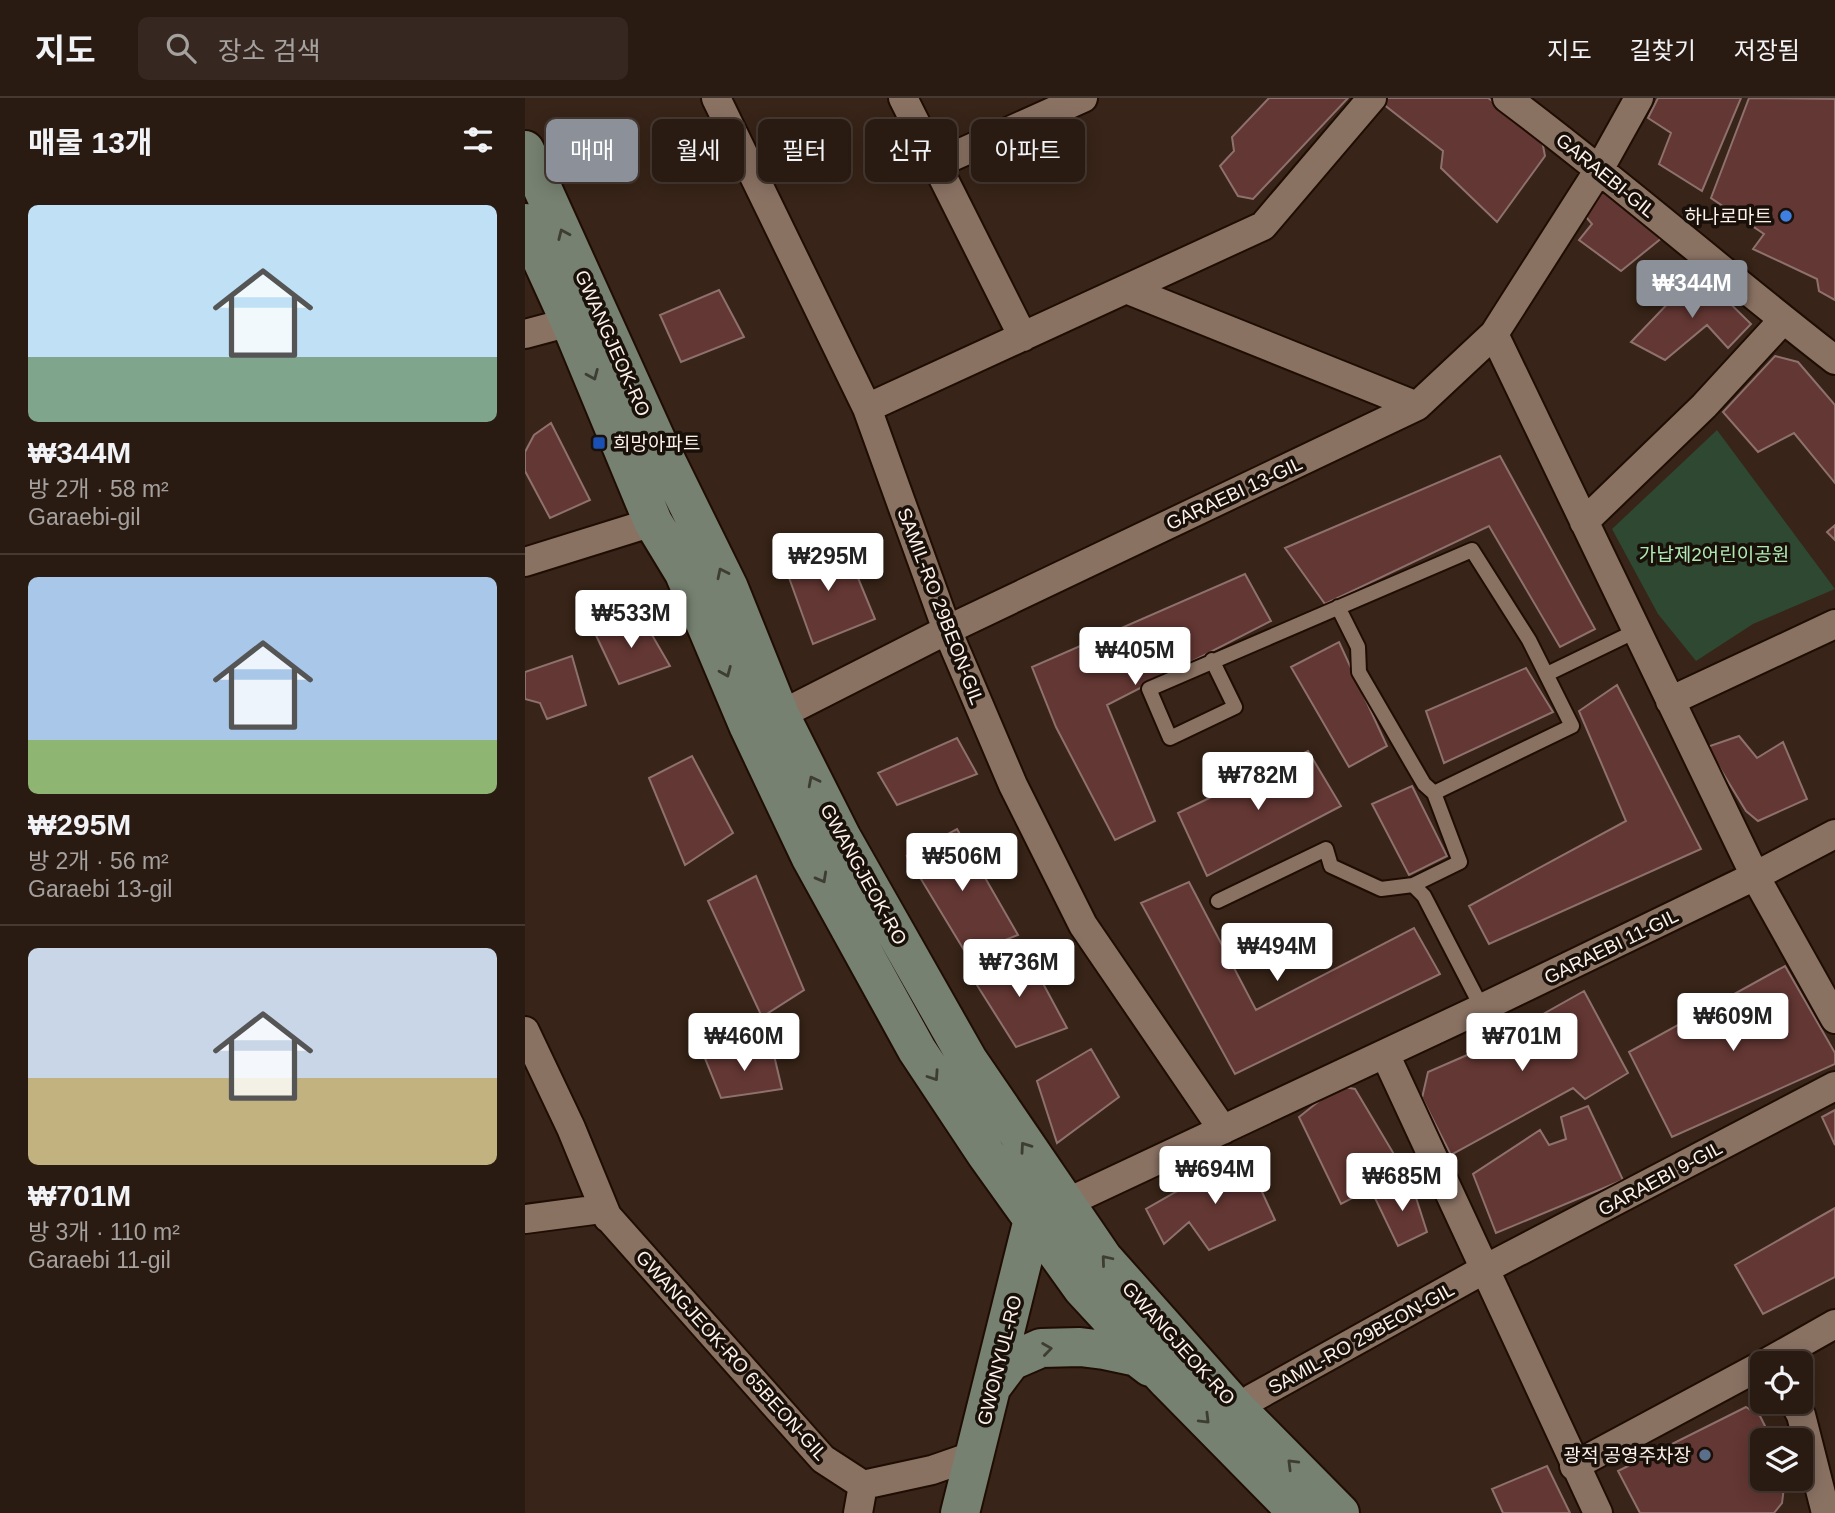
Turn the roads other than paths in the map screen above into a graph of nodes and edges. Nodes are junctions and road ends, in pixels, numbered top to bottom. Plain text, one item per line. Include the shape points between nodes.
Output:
1 (716, 98) edge
2 (903, 98) edge
3 (1083, 98) edge
4 (1371, 98) edge
5 (1507, 98) edge
6 (1639, 98) edge
7 (914, 119) edge
8 (525, 150) edge
9 (957, 155) edge
10 (1600, 168) junction
11 (945, 182) edge
12 (525, 223) edge
13 (1126, 289) junction
14 (1783, 320) junction
15 (570, 322) junction
16 (525, 334) edge
17 (1494, 334) junction
18 (1023, 337) junction
19 (1835, 360) edge
20 (1417, 406) junction
21 (867, 408) junction
22 (653, 522) junction
23 (1584, 522) junction
24 (525, 562) edge
25 (1338, 607) junction
26 (1835, 624) edge
27 (947, 630) junction
28 (1636, 631) junction
29 (1212, 660) junction
30 (1547, 674) junction
31 (1670, 701) junction
32 (780, 715) junction
33 (1434, 793) junction
34 (1835, 834) edge
35 (1755, 876) junction
36 (1413, 885) junction
37 (1219, 901) dead end
38 (1482, 1008) junction
39 (1835, 1019) edge
40 (525, 1031) edge
41 (1385, 1054) junction
42 (1835, 1086) edge
43 (1223, 1130) junction
44 (1049, 1211) junction
45 (608, 1218) junction
46 (525, 1219) edge
47 (1485, 1269) junction
48 (1835, 1324) edge
49 (1789, 1351) edge
50 (1750, 1373) edge
51 (1168, 1381) junction
52 (993, 1385) junction
53 (1237, 1409) junction
54 (1800, 1414) edge
55 (975, 1455) junction
56 (1574, 1466) junction
57 (863, 1485) junction
58 (962, 1507) edge
59 (857, 1513) edge
60 (1298, 1513) edge
61 (1340, 1513) edge
62 (1598, 1513) edge
63 (1825, 1513) edge

1 - 21 street, SAMIL-RO 29BEON-GIL
2 - 7 street
3 - 9 street
4 - 13 street via 1263,226
5 - 10 street, GARAEBI-GIL
6 - 10 street, GARAEBI 13-GIL
32 -> 8 main road, GWANGJEOK-RO via 729,588
10 - 14 street, GARAEBI-GIL
10 - 17 street, GARAEBI 13-GIL
11 - 18 street
12 - 15 main road, GWANGJEOK-RO
13 - 18 street
13 - 20 street
14 - 19 street, GARAEBI-GIL
14 - 23 street via 1704,406
15 - 16 street
15 -> 22 main road, GWANGJEOK-RO
17 - 20 street, GARAEBI 13-GIL
17 - 23 street
18 - 21 street
20 - 27 street, GARAEBI 13-GIL
21 - 27 street, SAMIL-RO 29BEON-GIL
22 - 24 street
22 -> 44 main road, GWANGJEOK-RO via 684,573 749,727 817,868 917,1050 986,1154
23 - 28 street
25 - 29 lane
25 - 30 lane via 1472,550
25 - 33 lane via 1358,647 1359,672
26 - 31 street
27 - 32 street, GARAEBI 13-GIL
27 - 43 street, SAMIL-RO 29BEON-GIL via 1013,785 1083,925
28 - 30 lane
28 - 31 street
29 - 29 lane via 1149,689 1170,738 1235,707
30 - 33 lane via 1573,726
31 - 35 street
44 -> 32 main road, GWANGJEOK-RO via 842,838
33 - 36 lane via 1461,862
34 - 35 street, GARAEBI 11-GIL
35 - 38 street, GARAEBI 11-GIL
35 - 39 street
36 - 37 lane via 1381,888 1331,866 1327,849
36 - 38 lane via 1424,896
38 - 41 street, GARAEBI 11-GIL
40 - 45 street, GWANGJEOK-RO 65BEON-GIL
41 - 43 street
41 - 47 street
42 - 47 street, GARAEBI 9-GIL
43 - 44 street
44 - 51 main road, GWANGJEOK-RO via 1082,1288
44 - 52 main road, GWONYUL-RO
53 -> 44 main road, GWANGJEOK-RO via 1103,1258
45 - 46 street via 601,1209
45 - 57 street, GWANGJEOK-RO 65BEON-GIL via 823,1459
47 - 53 street, SAMIL-RO 29BEON-GIL
47 - 56 street
48 - 49 street
50 - 56 street
52 -> 51 main road via 1011,1361 1041,1348 1080,1347 1137,1357
51 -> 60 main road, GWANGJEOK-RO
52 - 55 main road, GWONYUL-RO
61 -> 53 main road, GWANGJEOK-RO
54 - 63 street
55 - 57 street
55 - 58 main road, GWONYUL-RO
56 - 62 street
57 - 59 street

